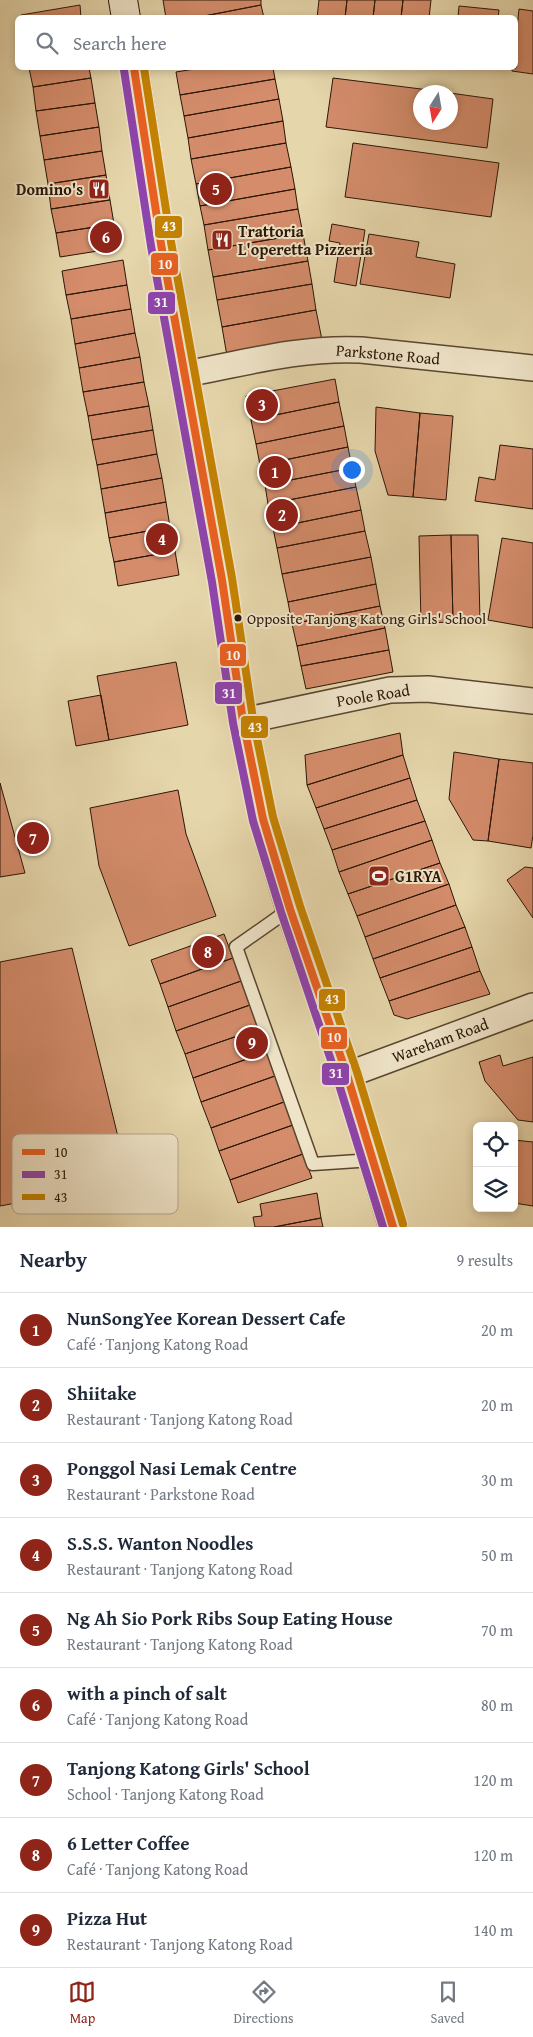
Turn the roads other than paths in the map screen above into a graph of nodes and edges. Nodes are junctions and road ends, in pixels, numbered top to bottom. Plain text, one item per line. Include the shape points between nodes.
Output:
1 (123, 0) edge
2 (126, 15) edge
3 (134, 70) edge
4 (533, 368) edge
5 (186, 374) junction
6 (533, 701) edge
7 (243, 721) junction
8 (290, 909) junction
9 (533, 1006) edge
10 (347, 1075) junction
11 (373, 1160) junction
12 (393, 1227) edge

1 - 2 main road
3 - 5 main road via 161,244
4 - 5 street, Parkstone Road via 333,348 296,352
5 - 7 main road
6 - 7 street, Poole Road via 428,689 390,690
7 - 8 main road via 264,818
8 - 10 main road
8 - 11 lane via 236,947 313,1164
9 - 10 street, Wareham Road
10 - 11 main road
11 - 12 main road

